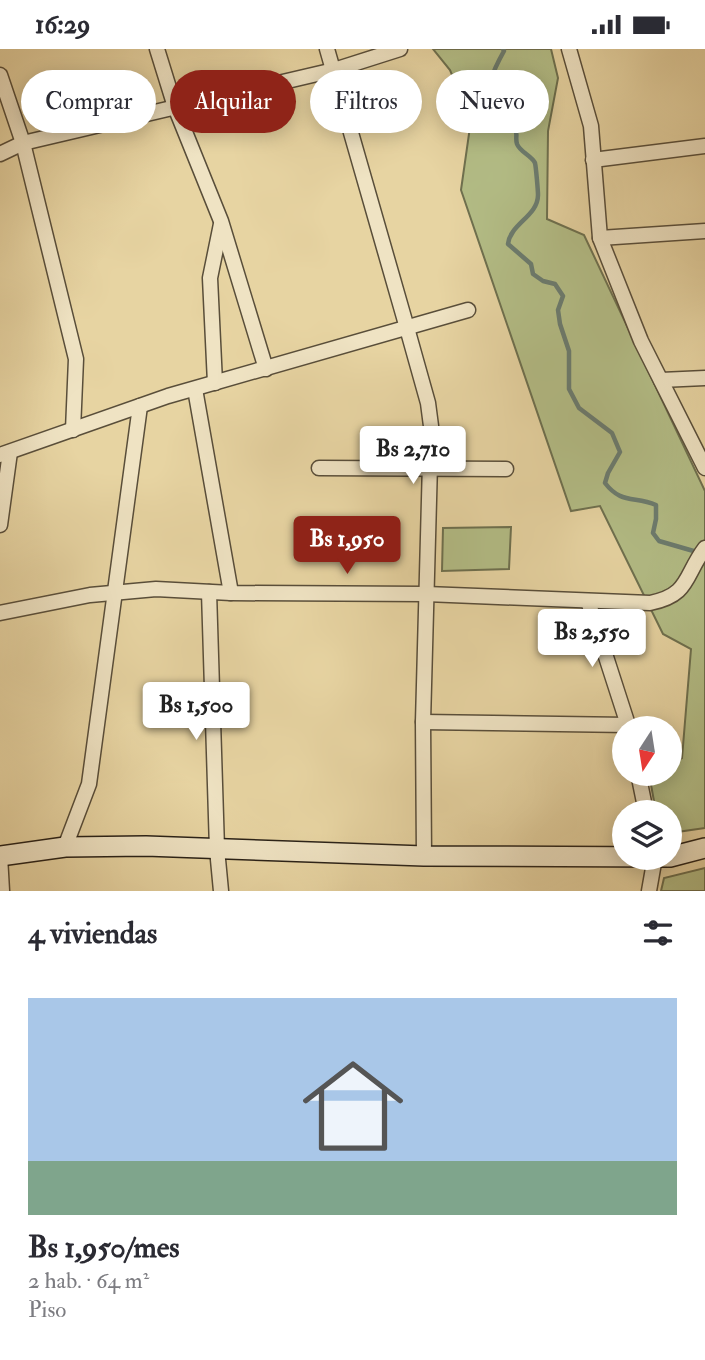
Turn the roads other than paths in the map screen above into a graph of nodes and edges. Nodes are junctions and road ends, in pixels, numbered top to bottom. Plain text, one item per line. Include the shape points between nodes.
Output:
1 (157, 49) edge
2 (327, 49) edge
3 (400, 49) edge
4 (569, 49) edge
5 (334, 70) joint
6 (0, 75) edge
7 (170, 91) edge
8 (170, 108) edge
9 (185, 133) edge
10 (352, 133) edge
11 (23, 143) junction
12 (705, 145) edge
13 (0, 154) edge
14 (593, 160) junction
15 (221, 221) junction
16 (705, 231) edge
17 (600, 238) junction
18 (468, 310) dead end
19 (407, 328) junction
20 (266, 369) junction
21 (705, 378) edge
22 (661, 380) junction
23 (215, 383) junction
24 (195, 389) junction
25 (140, 406) junction
26 (74, 430) junction
27 (5, 453) edge
28 (319, 468) dead end
29 (430, 468) junction
30 (705, 468) edge
31 (506, 469) dead end
32 (0, 525) edge
33 (702, 553) edge
34 (209, 591) junction
35 (114, 592) junction
36 (231, 593) junction
37 (426, 594) junction
38 (589, 601) junction
39 (0, 613) edge
40 (626, 716) edge
41 (424, 722) junction
42 (612, 726) edge
43 (65, 847) junction
44 (705, 848) edge
45 (217, 849) junction
46 (682, 854) edge
47 (0, 856) edge
48 (424, 856) junction
49 (612, 858) edge
50 (653, 870) edge
51 (2, 891) edge
52 (221, 891) edge
53 (649, 891) edge

1 - 7 street
2 - 5 street
3 - 5 street
4 - 14 street via 591,126
6 - 11 street
8 - 11 street
9 - 15 street
10 - 19 street
11 - 13 street
11 - 26 street via 76,359
12 - 14 street
14 - 17 street
15 - 20 street
15 - 23 street via 210,278
16 - 17 street
17 - 22 street
18 - 19 street
19 - 20 street
19 - 29 street via 428,403
20 - 23 street
21 - 22 street
22 - 30 street
23 - 24 street
24 - 25 street
24 - 36 street
25 - 26 street
25 - 35 street
26 - 27 street
27 - 32 street
28 - 29 street
29 - 31 street
29 - 37 street
33 - 38 street via 679,591 667,599 650,603
34 - 35 street
34 - 36 street
34 - 45 street
35 - 39 street
35 - 43 street via 89,784
36 - 37 street
37 - 38 street
37 - 41 street
38 - 40 street
41 - 42 street
41 - 48 street
43 - 45 street
43 - 47 street
44 - 46 street
45 - 48 street
45 - 52 street
47 - 51 street
48 - 49 street
50 - 53 street

